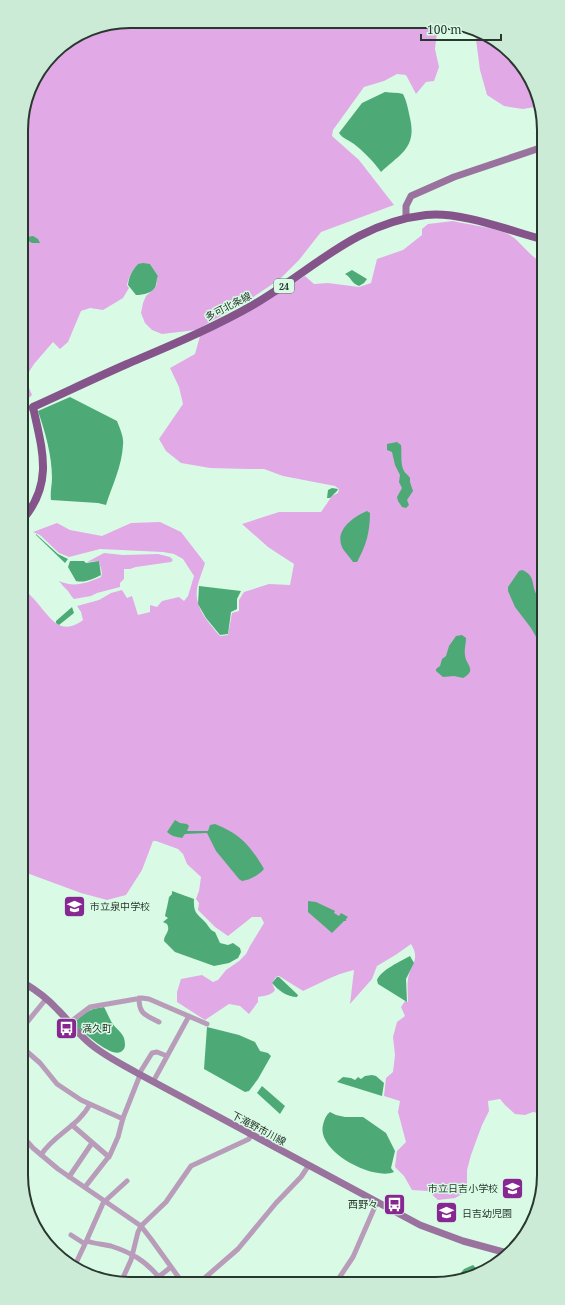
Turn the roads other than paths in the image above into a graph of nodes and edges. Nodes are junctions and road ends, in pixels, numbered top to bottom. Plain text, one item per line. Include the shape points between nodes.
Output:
1 (537, 149) edge
2 (406, 218) junction
3 (537, 238) edge
4 (33, 407) junction
5 (28, 409) edge
6 (28, 513) edge
7 (28, 986) edge
8 (139, 998) junction
9 (46, 999) junction
10 (189, 1016) junction
11 (28, 1021) edge
12 (159, 1022) dead end
13 (69, 1023) junction
14 (206, 1024) dead end
15 (28, 1052) edge
16 (167, 1056) junction
17 (140, 1075) junction
18 (153, 1082) junction
19 (90, 1104) junction
20 (123, 1119) junction
21 (72, 1125) junction
22 (251, 1134) junction
23 (28, 1142) edge
24 (92, 1143) junction
25 (41, 1154) junction
26 (108, 1157) junction
27 (309, 1165) junction
28 (69, 1177) junction
29 (127, 1181) dead end
30 (85, 1188) junction
31 (104, 1201) junction
32 (377, 1202) junction
33 (140, 1226) junction
34 (71, 1235) dead end
35 (86, 1242) junction
36 (502, 1252) edge
37 (132, 1255) junction
38 (76, 1262) edge
39 (171, 1267) junction
40 (158, 1276) joint
41 (123, 1277) edge
42 (178, 1277) edge
43 (206, 1277) edge
44 (339, 1277) edge

1 - 2 main road via 454,177 411,196 406,206
2 - 3 main road, 多可北条線 / 24 via 427,214 448,215
2 - 4 main road, 多可北条線 / 24 via 369,231 345,243 253,306 178,343
4 - 5 street
4 - 6 main road via 44,455 44,473 37,498
7 - 9 main road, 下滝野市川線
8 - 10 street
8 - 12 street via 143,1013
8 - 13 street via 90,1007
9 - 11 street
9 - 13 main road, 下滝野市川線
10 - 14 street
10 - 16 street
13 - 17 main road, 下滝野市川線 via 108,1057
15 - 19 street via 57,1084
16 - 17 street via 152,1053
16 - 18 street
17 - 18 main road, 下滝野市川線
17 - 20 street
18 - 22 main road, 下滝野市川線
19 - 20 street
19 - 21 street
20 - 26 street
21 - 24 street
21 - 25 street
22 - 27 main road, 下滝野市川線
22 - 33 street via 248,1139 191,1166 166,1202
23 - 25 street
24 - 26 street
24 - 28 street
25 - 28 street
26 - 30 street
27 - 32 main road, 下滝野市川線
27 - 43 street via 238,1249
28 - 30 street
29 - 31 street
30 - 31 street
31 - 33 street
31 - 35 street
32 - 36 main road, 下滝野市川線 via 420,1225
32 - 44 street via 356,1250
33 - 37 street
33 - 39 street
34 - 35 street
35 - 37 street via 110,1246
35 - 38 street
37 - 40 street via 141,1259
37 - 41 street
39 - 40 street
39 - 42 street

